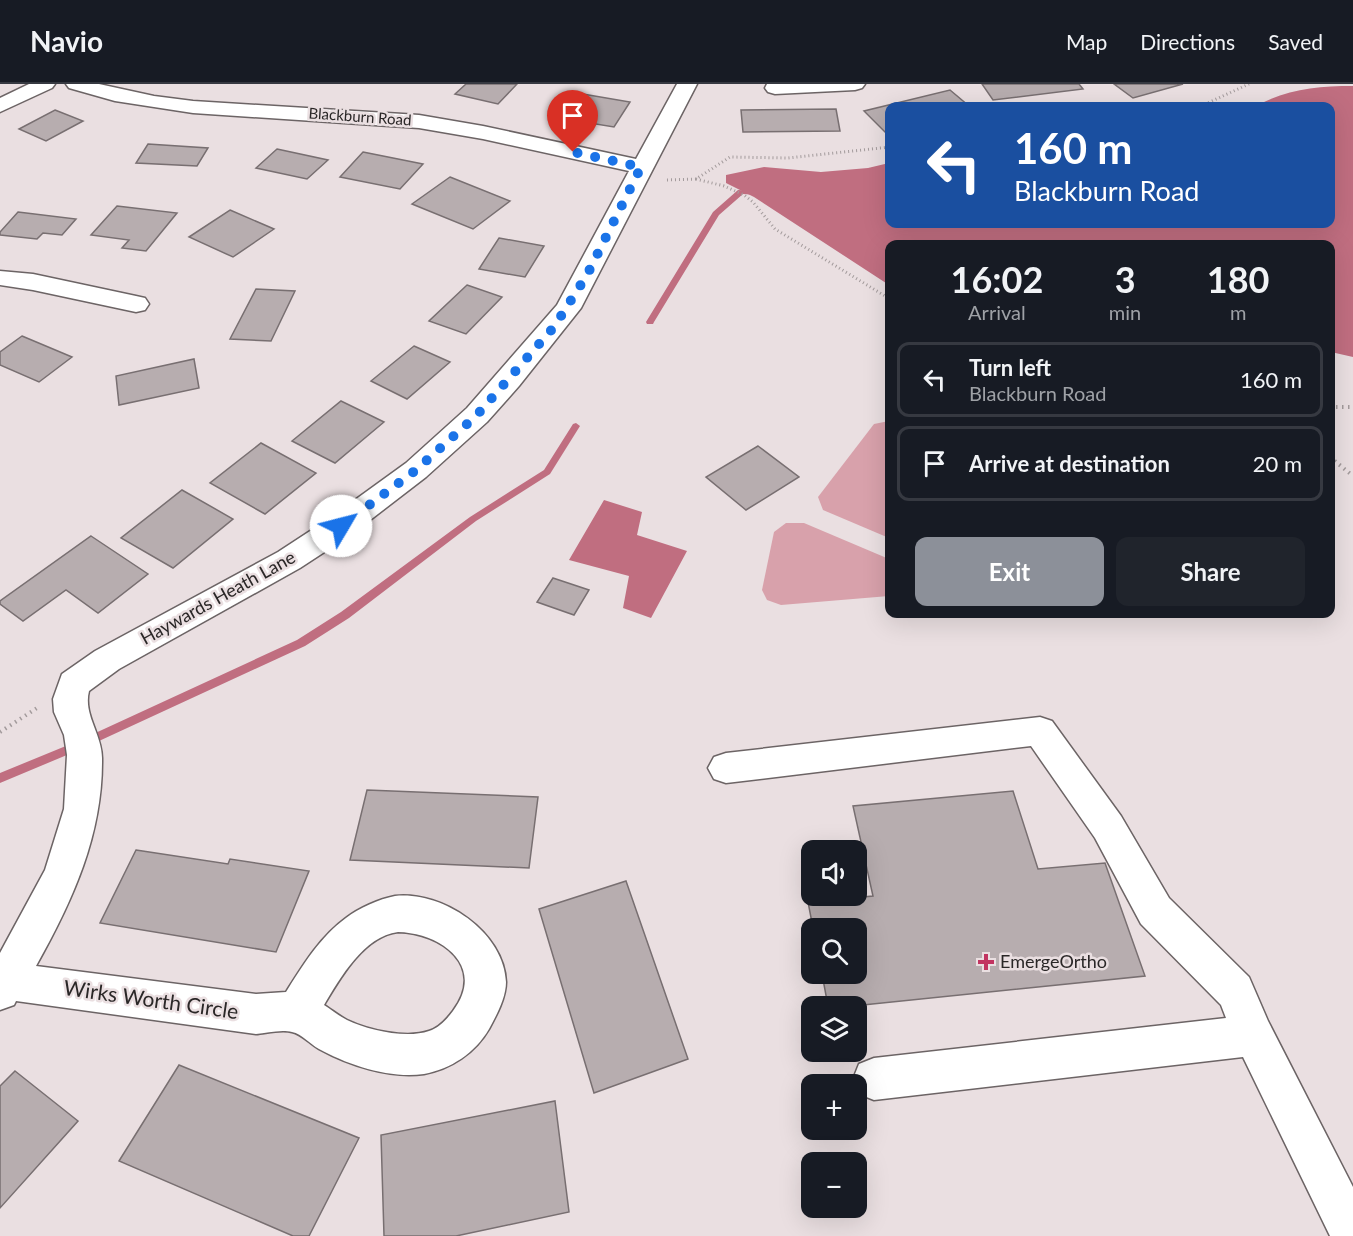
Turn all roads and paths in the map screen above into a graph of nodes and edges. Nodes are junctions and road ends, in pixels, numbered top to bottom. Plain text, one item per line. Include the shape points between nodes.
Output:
1 (45, 84) edge
2 (76, 84) edge
3 (687, 84) edge
4 (855, 84) edge
5 (1249, 84) edge
6 (775, 88) dead end
7 (1210, 102) edge
8 (0, 106) edge
9 (885, 148) edge
10 (653, 174) junction
11 (696, 179) junction
12 (0, 278) edge
13 (885, 296) edge
14 (136, 304) dead end
15 (1335, 407) edge
16 (1353, 407) edge
17 (1335, 461) edge
18 (1353, 476) edge
19 (726, 768) dead end
20 (3, 986) edge
21 (296, 1012) junction
22 (1254, 1035) junction
23 (874, 1079) dead end
24 (1353, 1234) edge

1 - 8 street
2 - 10 street, Blackburn Road via 159,105 385,117 449,125
3 - 10 street, Haywards Heath Lane
4 - 6 street
5 - 7 path
9 - 11 path via 788,158 730,157
10 - 11 path
10 - 20 street, Haywards Heath Lane via 568,308 477,415 416,470 289,560 106,660 74,684 71,712 85,755 82,809 63,873
11 - 13 path via 722,185 751,200 775,229
12 - 14 street
15 - 16 path
17 - 18 path
19 - 22 street via 1040,731 1108,827 1155,911 1235,991
20 - 21 street, Wirks Worth Circle via 256,1014
21 - 21 street via 336,1036 382,1051 423,1054 447,1046 465,1029 480,1006 486,982 479,955 462,935 435,920 398,914 359,931 336,955
22 - 23 street
22 - 24 street

